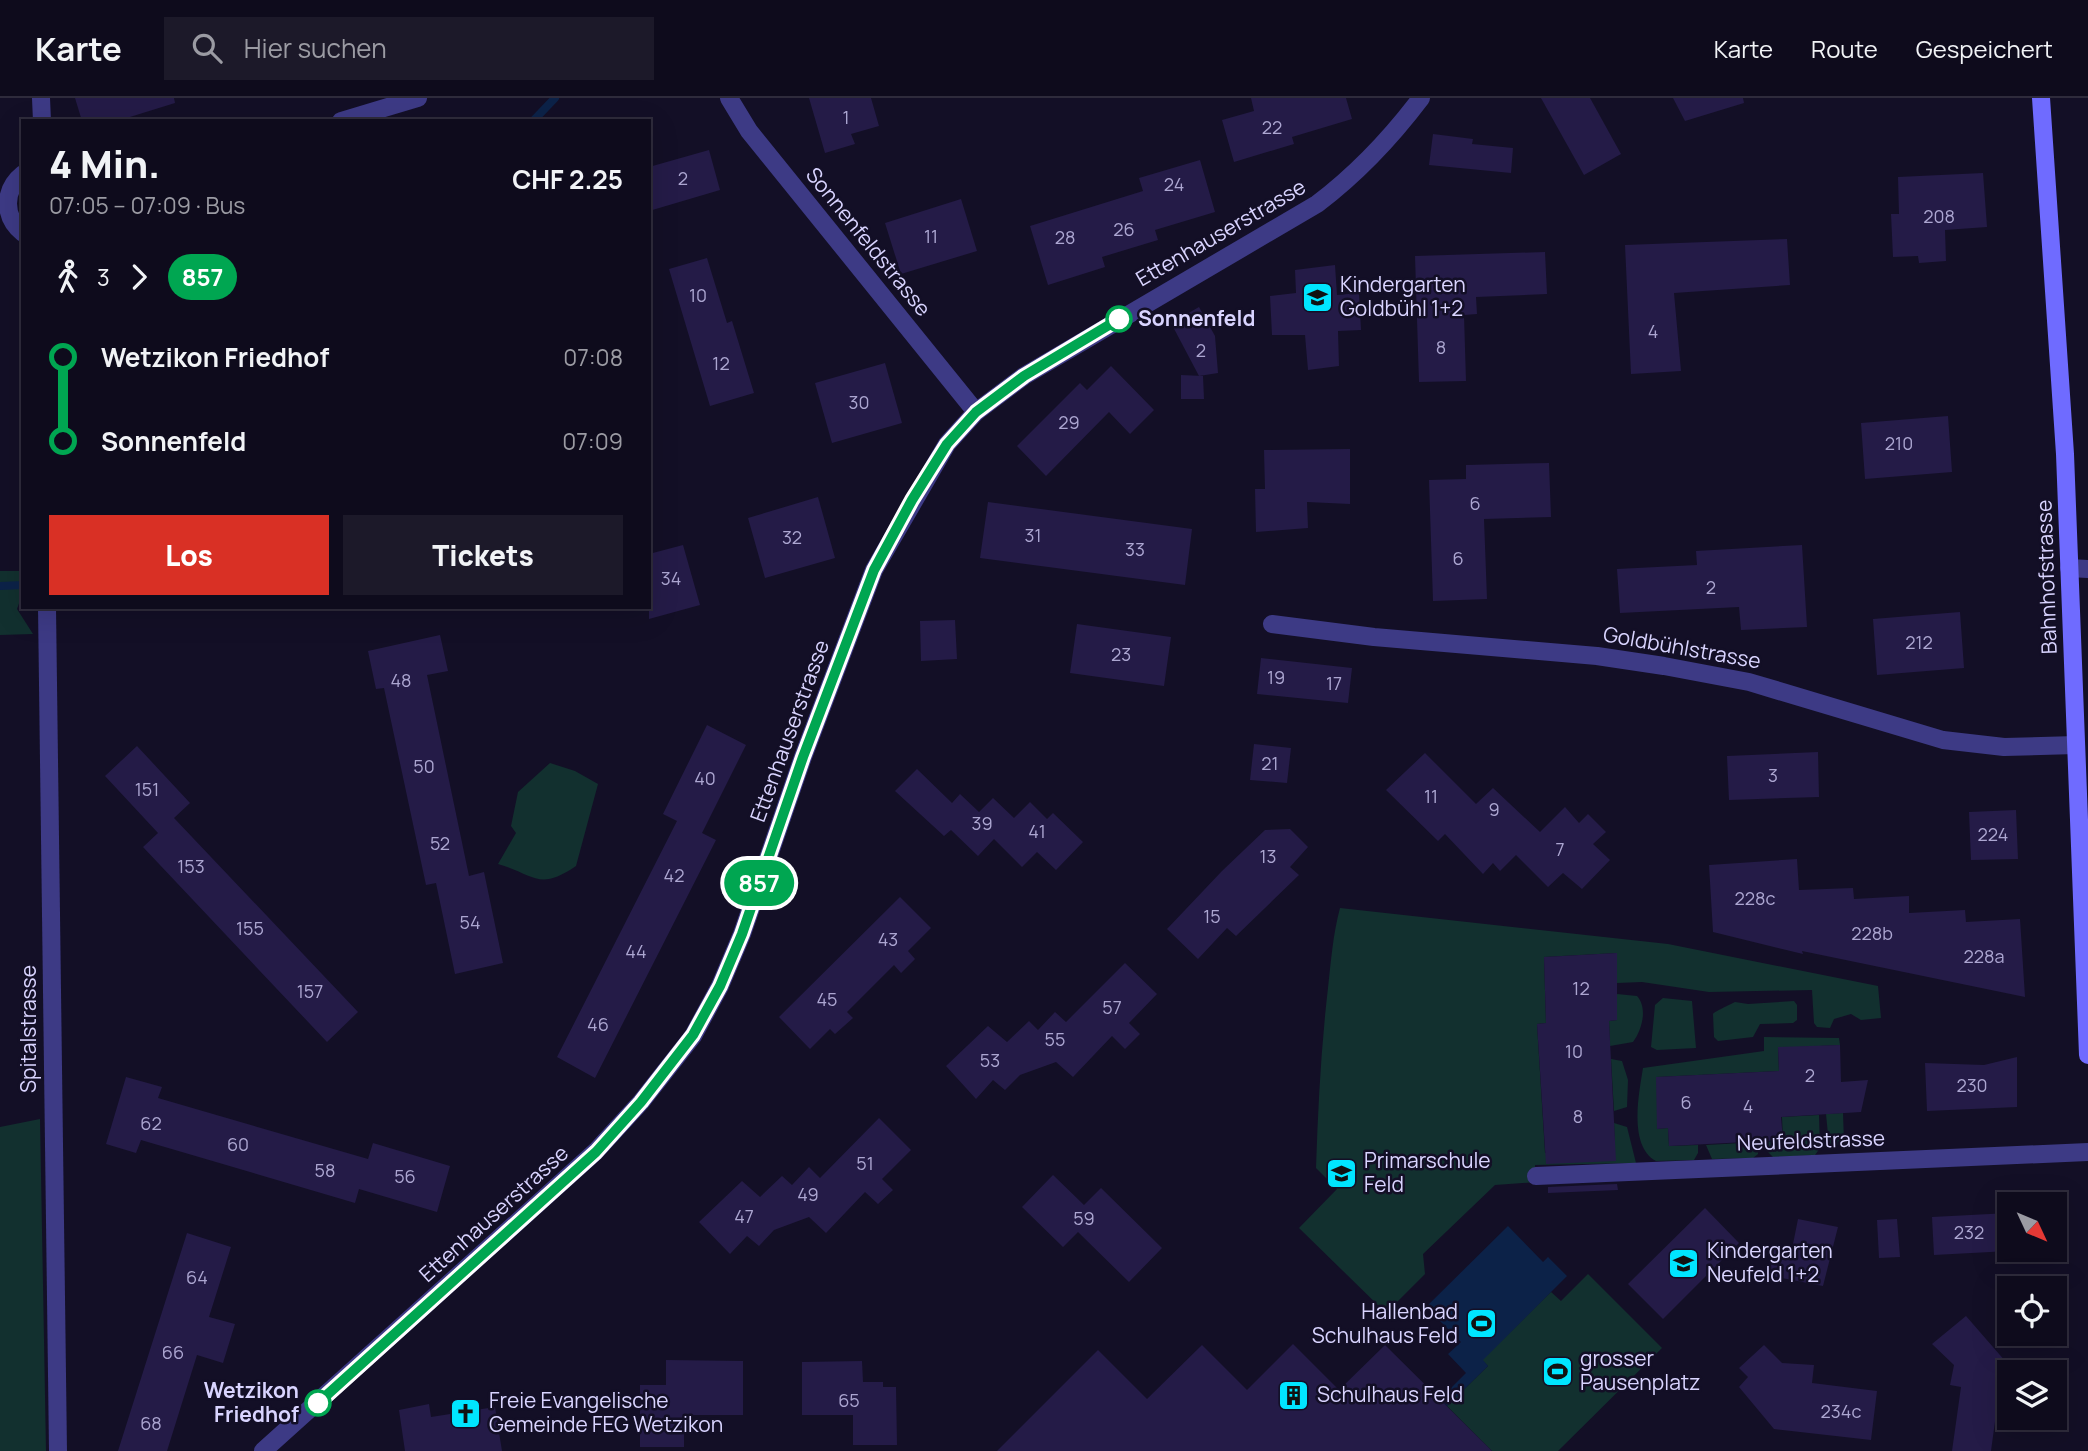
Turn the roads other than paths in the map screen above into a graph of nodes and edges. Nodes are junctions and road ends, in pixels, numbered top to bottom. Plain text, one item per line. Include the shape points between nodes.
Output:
1 (41, 98) edge
2 (418, 98) edge
3 (729, 98) edge
4 (1421, 98) edge
5 (2041, 98) edge
6 (42, 119) edge
7 (348, 119) edge
8 (21, 175) edge
9 (5, 217) edge
10 (21, 231) edge
11 (976, 412) junction
12 (2069, 568) junction
13 (2088, 569) edge
14 (47, 609) edge
15 (1272, 624) dead end
16 (2076, 746) junction
17 (2088, 1055) edge
18 (2088, 1152) edge
19 (1535, 1176) dead end
20 (58, 1451) edge
21 (263, 1451) edge

1 - 6 street
2 - 7 street
3 - 11 street, Sonnenfeldstrasse via 749,131
4 - 11 street, Ettenhauserstrasse via 1377,152 1317,204 1024,376
5 - 12 main road, Bahnhofstrasse
8 - 9 street via 8,197
9 - 10 street
11 - 21 street, Ettenhauserstrasse via 947,444 874,570 742,934 693,1035 596,1152
12 - 13 street
12 - 16 main road, Bahnhofstrasse
14 - 20 street, Spitalstrasse
15 - 16 street, Goldbühlstrasse via 1610,658 1749,682 1942,740 2004,747
16 - 17 main road, Bahnhofstrasse
18 - 19 street, Neufeldstrasse

